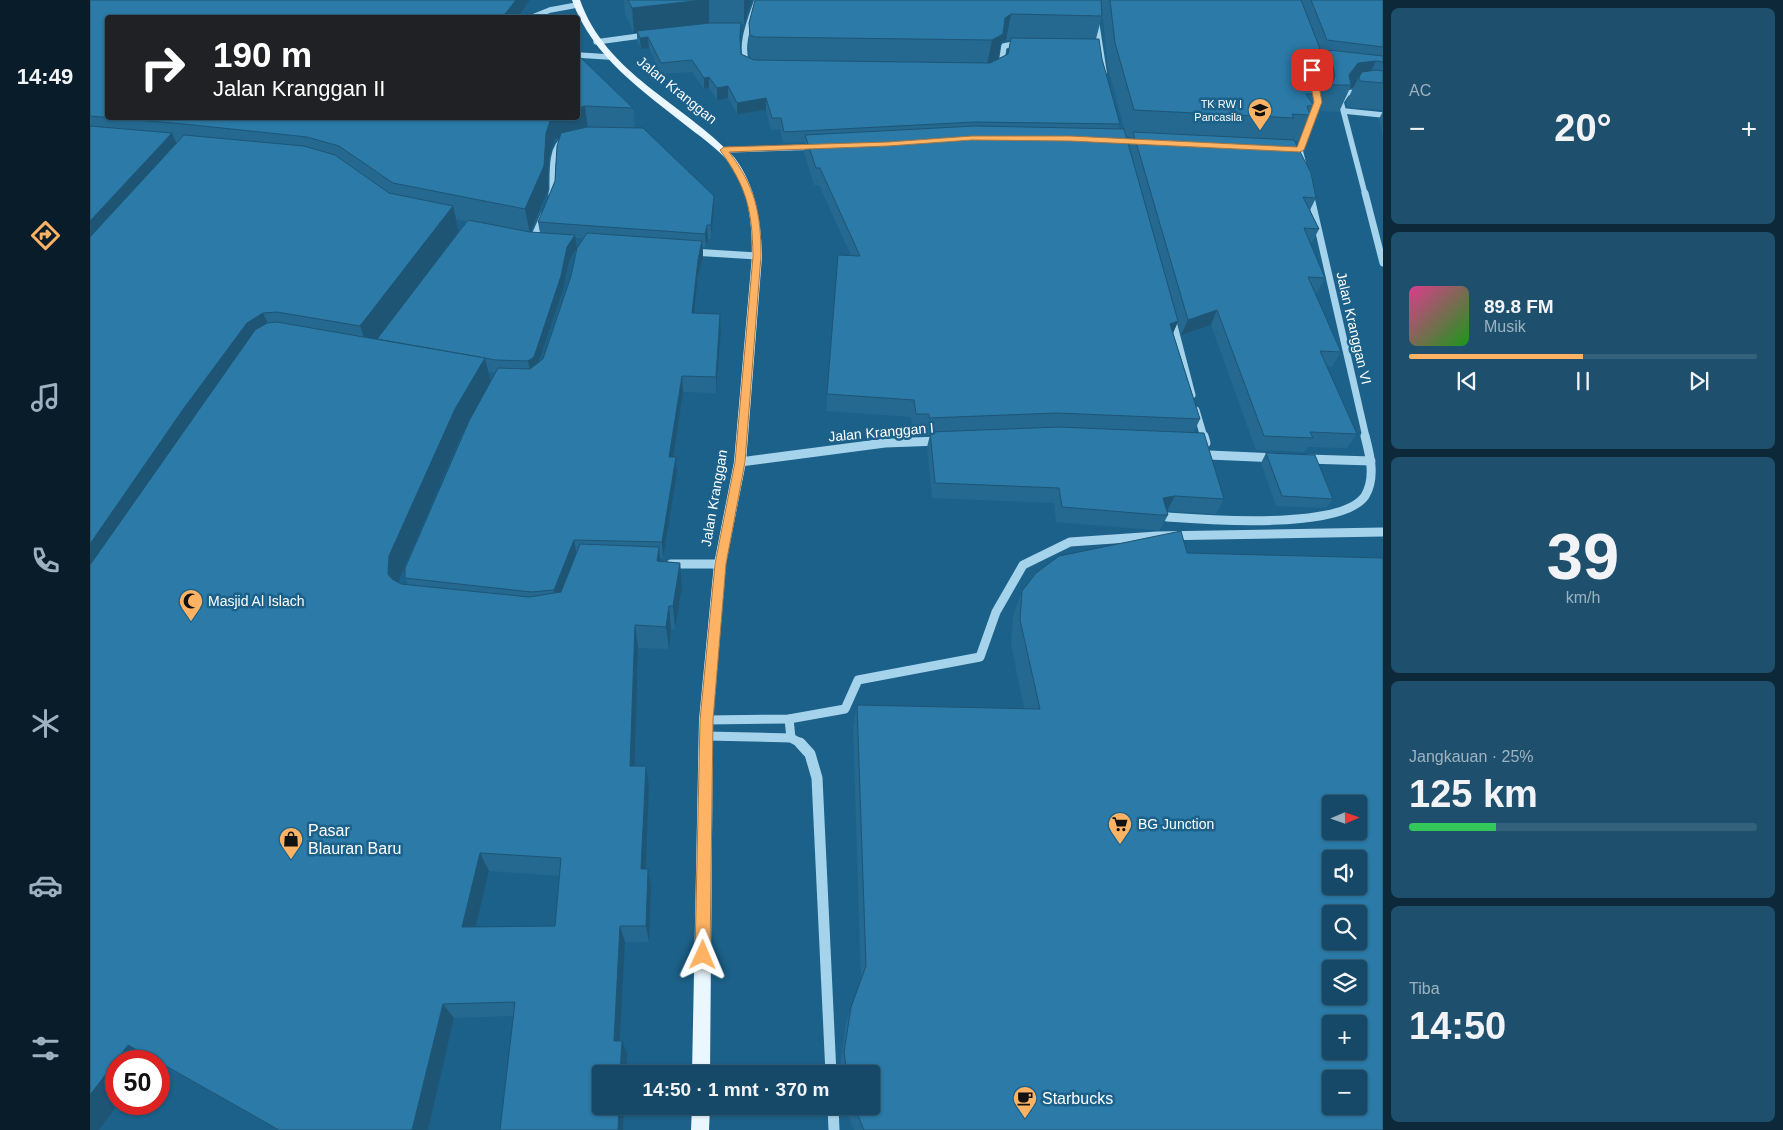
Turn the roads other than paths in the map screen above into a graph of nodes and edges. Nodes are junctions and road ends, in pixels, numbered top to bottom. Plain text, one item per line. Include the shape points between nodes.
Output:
1 (757, 0) edge
2 (1096, 0) edge
3 (577, 3) edge
4 (538, 15) edge
5 (739, 28) edge
6 (747, 29) junction
7 (655, 34) edge
8 (596, 42) junction
9 (1028, 43) edge
10 (1092, 46) edge
11 (1101, 46) junction
12 (580, 56) edge
13 (609, 57) junction
14 (754, 67) edge
15 (994, 68) edge
16 (1106, 78) edge
17 (1314, 78) edge
18 (1383, 94) edge
19 (1344, 111) junction
20 (1383, 115) edge
21 (572, 137) edge
22 (820, 146) edge
23 (1291, 149) edge
24 (724, 150) junction
25 (1300, 150) junction
26 (1307, 179) edge
27 (1309, 189) edge
28 (524, 238) edge
29 (533, 240) junction
30 (542, 240) edge
31 (681, 251) edge
32 (757, 256) junction
33 (1383, 263) edge
34 (1169, 310) edge
35 (951, 440) edge
36 (1195, 441) edge
37 (1205, 442) junction
38 (1286, 458) edge
39 (1295, 458) edge
40 (1371, 461) junction
41 (740, 462) junction
42 (1167, 518) edge
43 (1383, 532) edge
44 (657, 564) edge
45 (720, 564) junction
46 (789, 719) junction
47 (706, 720) junction
48 (706, 736) junction
49 (791, 738) junction
50 (701, 1065) edge
51 (831, 1065) edge
52 (701, 1115) edge
53 (833, 1115) edge
54 (700, 1130) edge
55 (834, 1130) edge

1 - 6 street
2 - 11 street
3 - 4 street
3 - 8 main road, Jalan Kranggan
5 - 6 street
6 - 14 street via 744,55 746,64
7 - 8 street
8 - 13 main road, Jalan Kranggan
9 - 15 street via 1004,46 1003,63
10 - 11 street
11 - 16 street
12 - 13 street
13 - 24 main road, Jalan Kranggan
17 - 25 street via 1318,102
18 - 19 street via 1363,91 1347,94 1341,102
19 - 20 street
19 - 33 street
21 - 29 street via 558,142 555,149 552,195
22 - 24 street
23 - 25 street
24 - 32 main road, Jalan Kranggan via 750,194 757,222
25 - 26 street
27 - 40 street, Jalan Kranggan VI
28 - 29 street
29 - 30 street
31 - 32 street
32 - 41 main road, Jalan Kranggan
34 - 37 street
35 - 41 street, Jalan Kranggan I via 885,443
36 - 37 street
37 - 38 street via 1210,459
39 - 40 street
40 - 42 street, Jalan Kranggan VI via 1370,481 1364,498 1352,508 1329,514 1245,522
41 - 45 main road, Jalan Kranggan
43 - 46 street via 1157,536 1070,542 1023,565 996,612 980,657 858,680 845,709
44 - 45 street
45 - 47 main road, Jalan Kranggan
46 - 47 street
46 - 49 street
47 - 48 main road, Jalan Kranggan
48 - 49 street
48 - 50 main road, Jalan Kranggan
49 - 51 street via 808,748 817,778
52 - 54 main road
53 - 55 street

